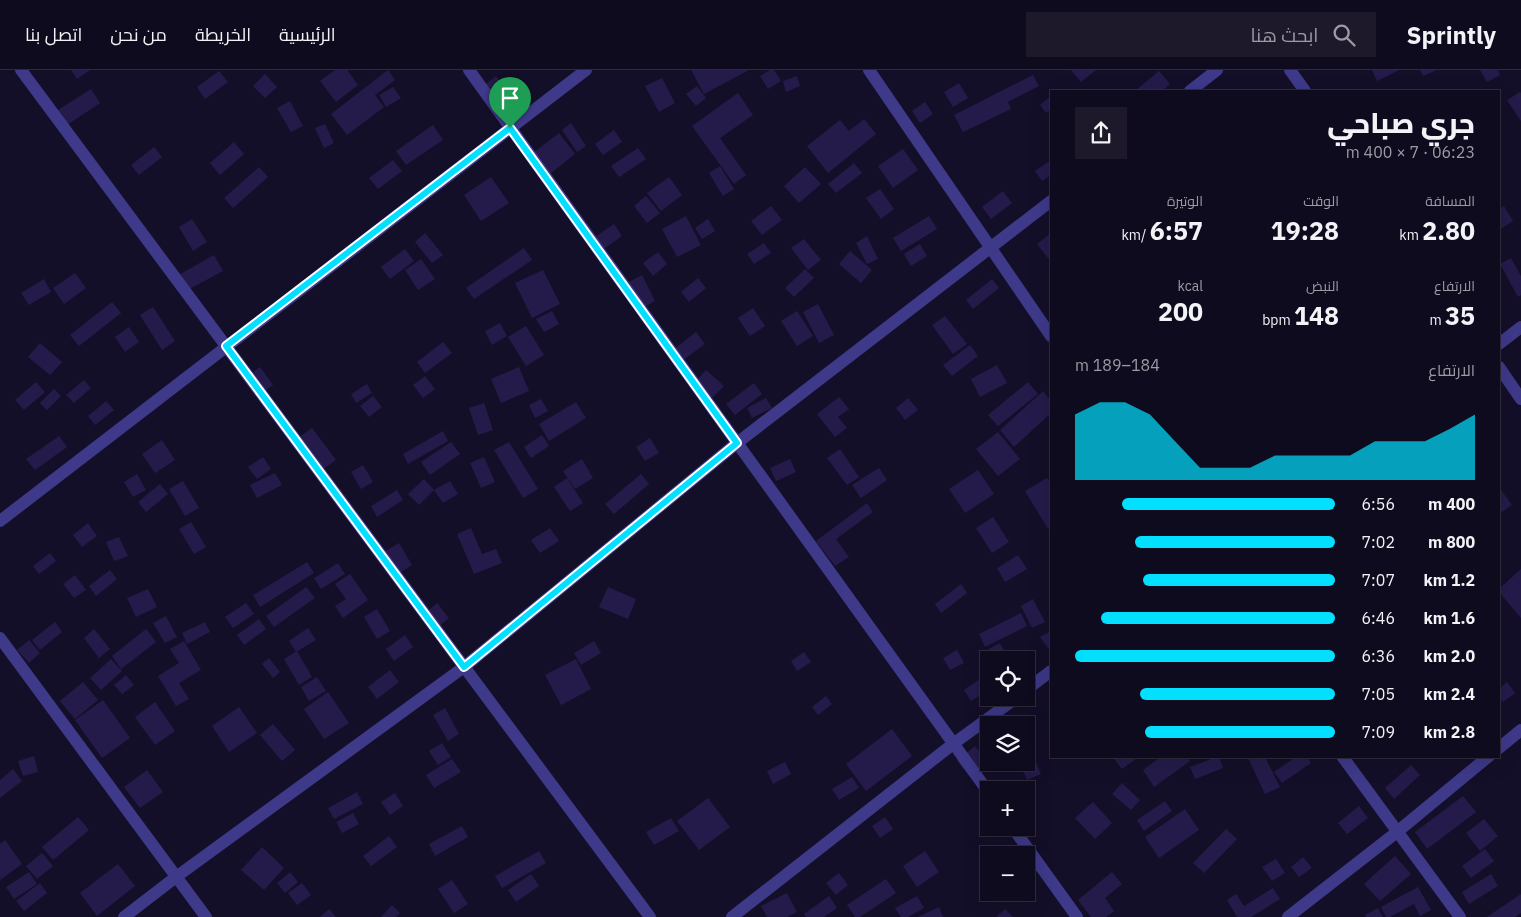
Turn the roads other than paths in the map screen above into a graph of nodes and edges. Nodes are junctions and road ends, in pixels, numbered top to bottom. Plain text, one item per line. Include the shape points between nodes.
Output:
1 (21, 70) edge
2 (469, 70) edge
3 (586, 70) edge
4 (868, 70) edge
5 (1217, 70) edge
6 (1290, 70) edge
7 (1191, 90) edge
8 (1304, 90) edge
9 (510, 128) junction
10 (1050, 202) edge
11 (991, 248) junction
12 (1521, 327) edge
13 (1050, 335) edge
14 (1500, 343) edge
15 (226, 346) junction
16 (1500, 368) edge
17 (1521, 399) edge
18 (737, 443) junction
19 (0, 521) edge
20 (0, 638) edge
21 (464, 667) junction
22 (1050, 672) edge
23 (1035, 683) edge
24 (1005, 706) edge
25 (1521, 730) edge
26 (953, 744) junction
27 (1500, 747) edge
28 (1343, 758) edge
29 (1487, 758) edge
30 (980, 781) edge
31 (1397, 832) junction
32 (1019, 836) edge
33 (176, 877) junction
34 (124, 917) edge
35 (206, 917) edge
36 (650, 917) edge
37 (732, 917) edge
38 (1078, 917) edge
39 (1288, 917) edge
40 (1460, 917) edge

1 - 15 street
2 - 9 street
3 - 9 street
4 - 11 street
5 - 7 street
6 - 8 street
9 - 15 street
9 - 18 street
10 - 11 street
11 - 13 street
11 - 18 street
12 - 14 street
15 - 19 street
15 - 21 street
16 - 17 street
18 - 21 street
18 - 26 street
20 - 33 street
21 - 33 street
21 - 36 street
22 - 23 street
24 - 26 street
25 - 27 street
26 - 30 street
26 - 37 street
28 - 31 street
29 - 31 street
31 - 39 street
31 - 40 street
32 - 38 street
33 - 34 street
33 - 35 street

